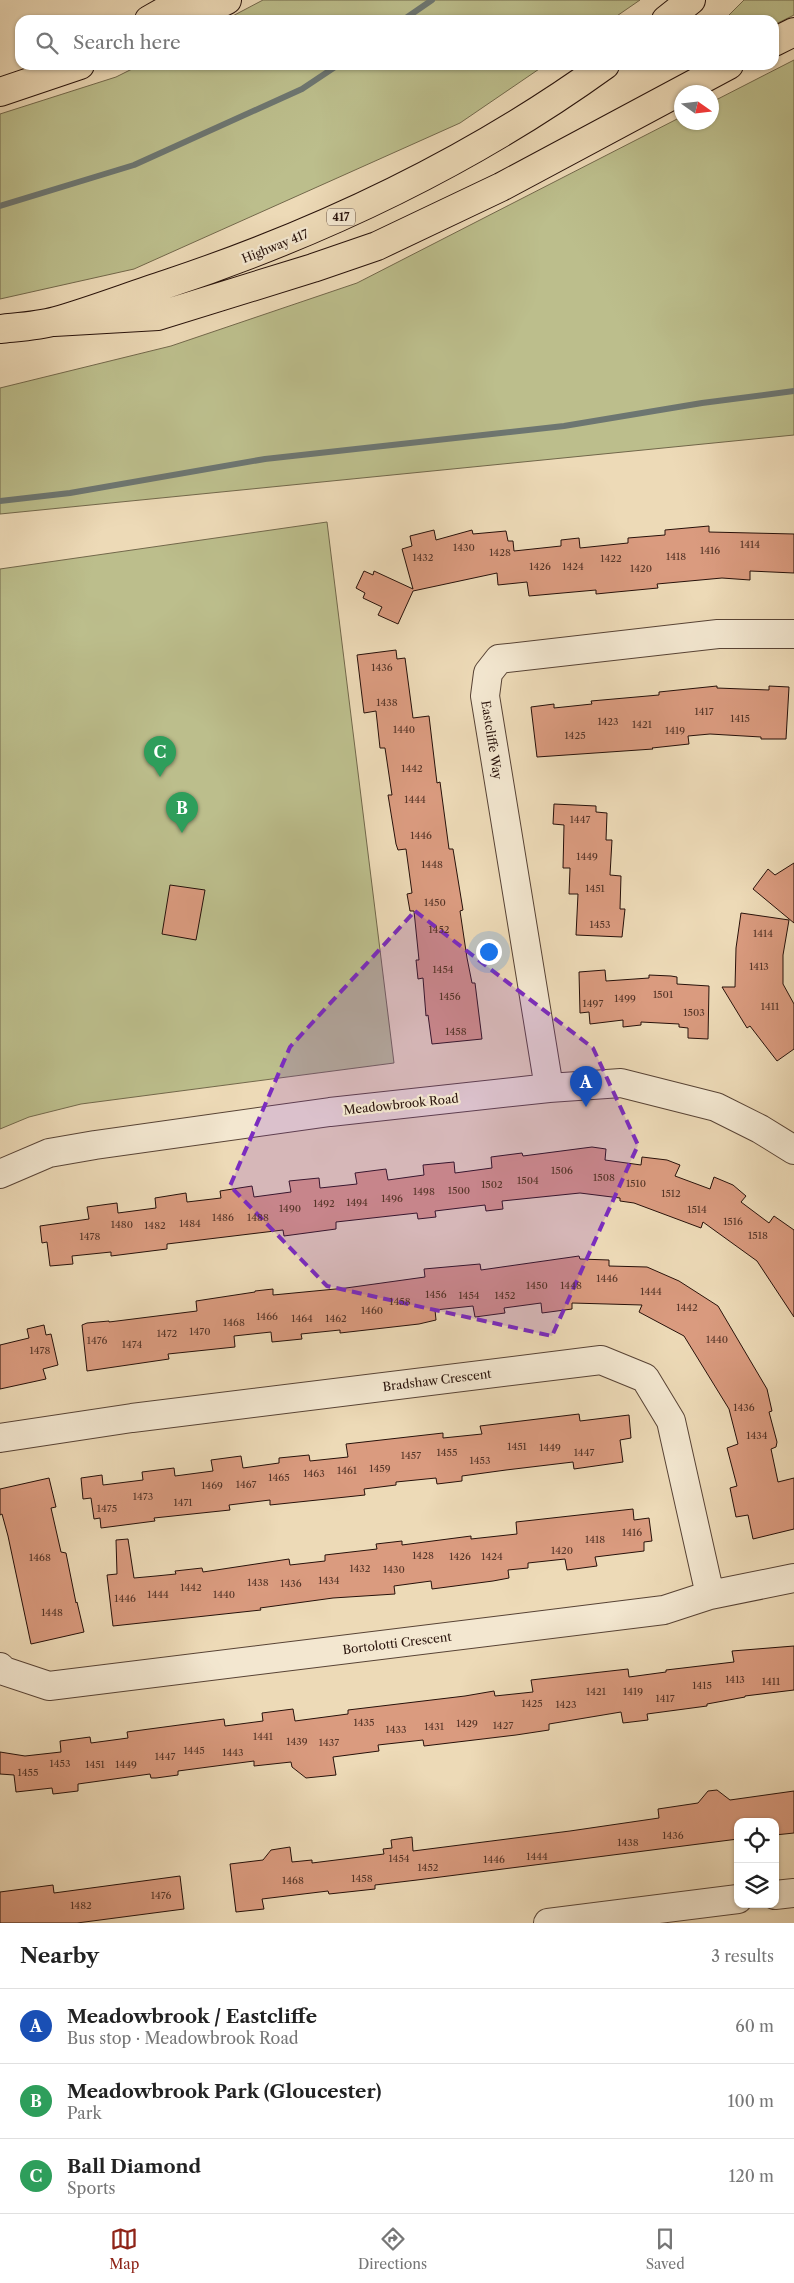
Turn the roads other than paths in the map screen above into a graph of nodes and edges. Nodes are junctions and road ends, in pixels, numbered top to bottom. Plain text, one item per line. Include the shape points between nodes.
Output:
1 (184, 0) edge
2 (227, 0) edge
3 (691, 0) edge
4 (158, 15) edge
5 (198, 15) edge
6 (672, 15) edge
7 (794, 32) edge
8 (779, 40) edge
9 (65, 70) edge
10 (598, 70) edge
11 (720, 70) edge
12 (0, 92) edge
13 (54, 322) junction
14 (0, 330) edge
15 (794, 634) edge
16 (549, 1088) junction
17 (794, 1150) edge
18 (0, 1174) edge
19 (0, 1438) edge
20 (794, 1578) edge
21 (710, 1596) junction
22 (0, 1667) edge
23 (794, 1893) edge
24 (779, 1895) edge
25 (734, 1900) edge
26 (548, 1923) edge

1 - 4 highway
2 - 5 highway
3 - 6 highway
7 - 8 highway
9 - 12 highway
10 - 13 highway, Highway 417 / 417 via 506,130 379,200 241,260
11 - 13 highway via 477,200 377,246 158,316
13 - 14 highway, Highway 417 / 417
15 - 16 street, Eastcliffe Way via 718,634 499,660 488,673 485,696
16 - 17 street, Meadowbrook Road via 621,1083 716,1107
16 - 18 street, Meadowbrook Road via 330,1112 95,1145 49,1153
19 - 21 street, Bradshaw Crescent via 132,1418 601,1360 646,1378 670,1421
20 - 21 street, Bortolotti Crescent
21 - 22 street, Bortolotti Crescent via 664,1610 49,1686
23 - 24 street
25 - 26 street

